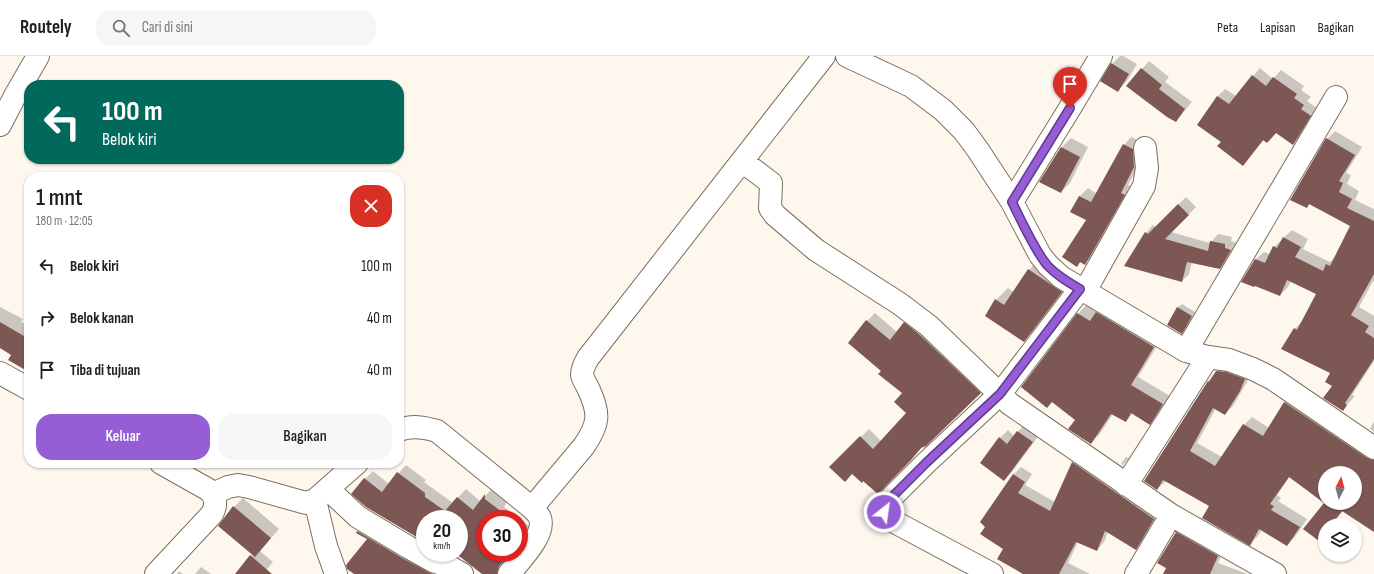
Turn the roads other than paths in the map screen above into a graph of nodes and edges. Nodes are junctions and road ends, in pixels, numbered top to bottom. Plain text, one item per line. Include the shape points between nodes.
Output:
1 (38, 56) edge
2 (824, 56) edge
3 (847, 56) edge
4 (1102, 56) edge
5 (24, 80) edge
6 (24, 80) edge
7 (1336, 97) dead end
8 (0, 125) edge
9 (1145, 148) dead end
10 (742, 161) junction
11 (1012, 202) junction
12 (1082, 290) junction
13 (1186, 351) junction
14 (1208, 357) junction
15 (0, 373) edge
16 (24, 386) edge
17 (1000, 394) junction
18 (404, 428) edge
19 (1374, 448) edge
20 (170, 468) edge
21 (351, 468) edge
22 (1126, 485) junction
23 (213, 494) junction
24 (321, 495) junction
25 (532, 508) junction
26 (1171, 515) junction
27 (967, 568) edge
28 (156, 574) edge
29 (336, 574) edge
30 (462, 574) edge
31 (509, 574) edge
32 (992, 574) edge
33 (1136, 574) edge
34 (1275, 574) edge

1 - 5 street
2 - 10 street
3 - 11 street via 911,86 943,110 964,131
4 - 11 street
6 - 8 street
7 - 13 street
9 - 12 street via 1148,168 1144,186
10 - 17 street via 771,183 770,208 775,215 816,250 862,278 929,326
10 - 25 street via 588,358 582,377 594,402 597,419 584,446
11 - 12 street via 1040,255 1061,277
12 - 13 street
12 - 17 street
13 - 14 street
14 - 19 street via 1229,360 1273,379
14 - 22 street
15 - 16 street
17 - 22 street via 1010,404
17 - 27 street via 885,505 884,512 888,519
18 - 25 street via 424,427 437,431
20 - 23 street
21 - 24 street
22 - 26 street
23 - 24 street via 238,485 306,503
23 - 28 street via 215,508 212,514
24 - 29 street via 326,546
24 - 30 street via 408,547
25 - 31 street via 540,518 541,527 537,538
26 - 33 street
26 - 34 street
27 - 32 street

